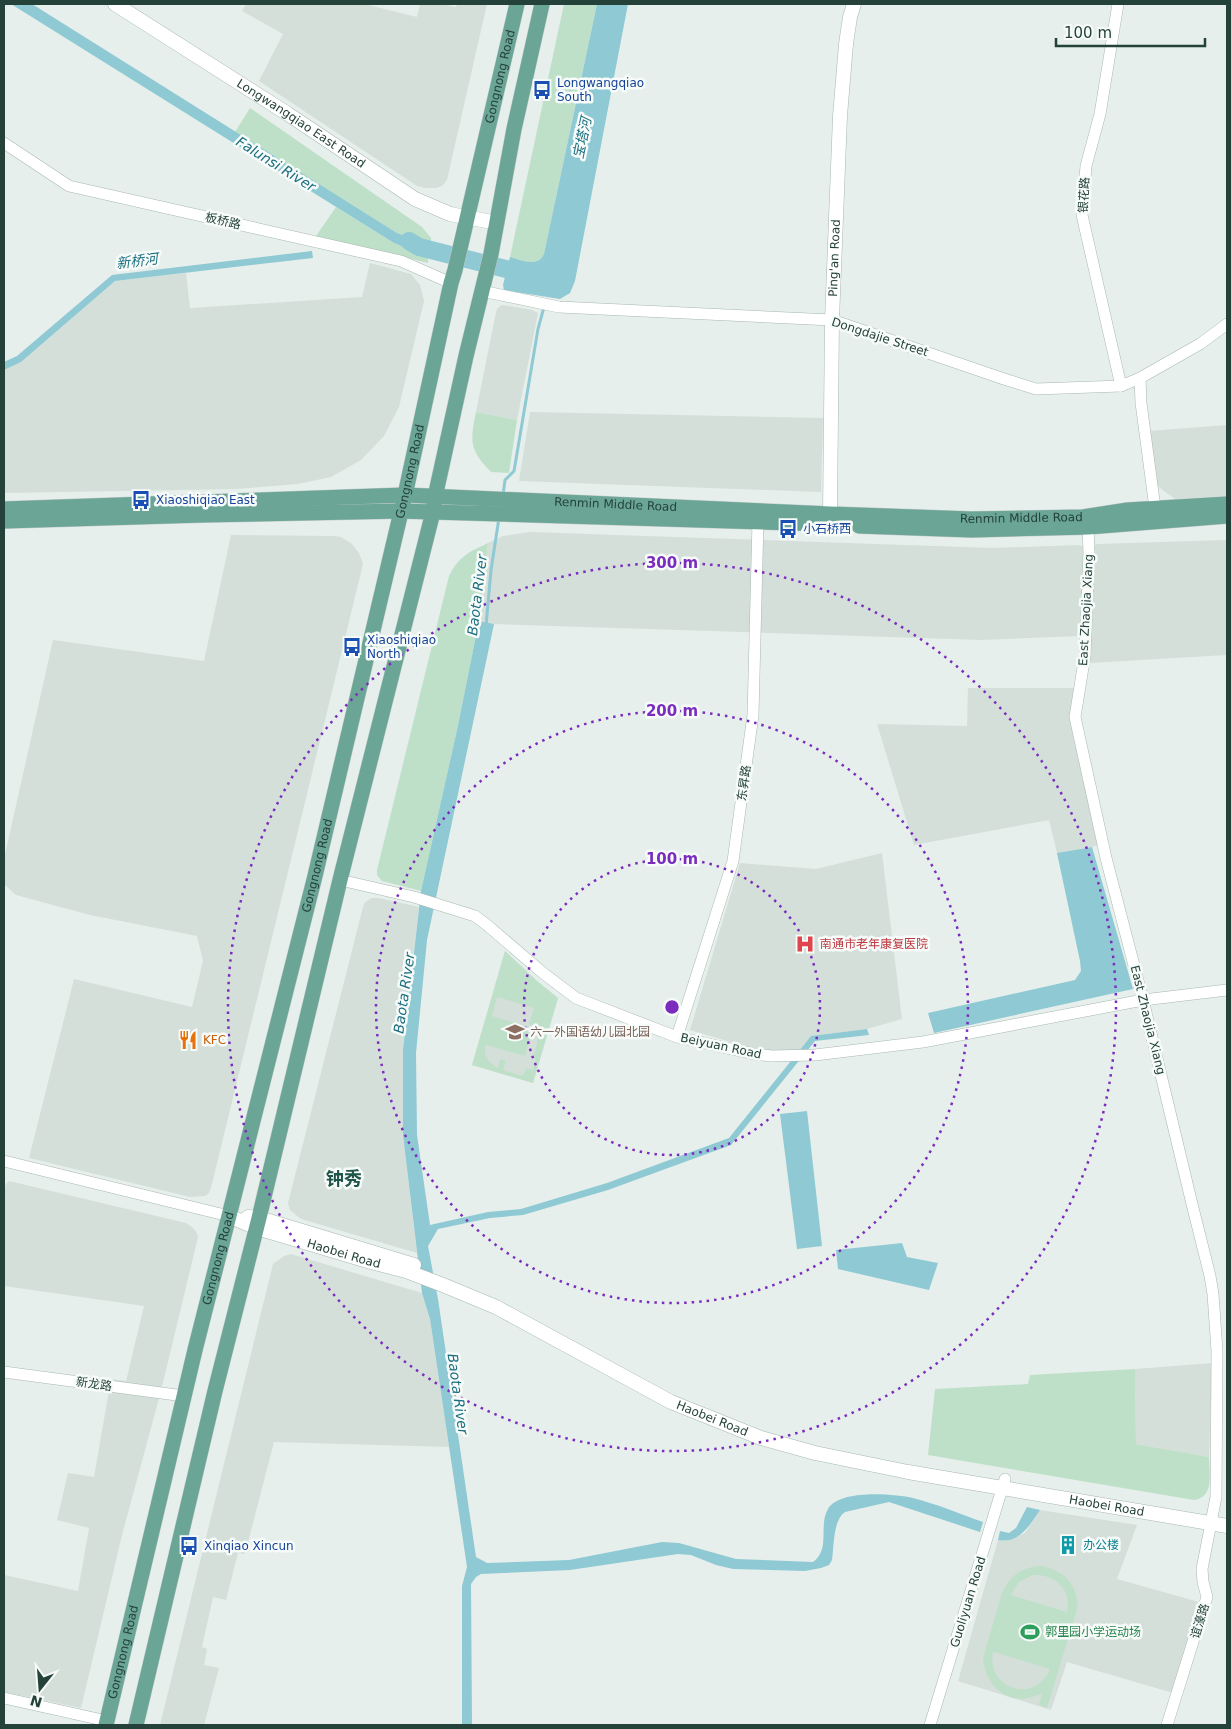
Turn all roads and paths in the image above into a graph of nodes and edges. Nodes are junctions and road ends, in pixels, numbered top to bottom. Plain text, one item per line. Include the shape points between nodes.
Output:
1 (115, 4) edge
2 (517, 4) edge
3 (542, 4) edge
4 (854, 4) edge
5 (1118, 4) edge
6 (4, 143) edge
7 (467, 219) junction
8 (496, 224) junction
9 (453, 277) junction
10 (483, 287) junction
11 (832, 320) junction
12 (1227, 324) edge
13 (1140, 378) junction
14 (1121, 386) junction
15 (405, 495) junction
16 (435, 497) junction
17 (1227, 504) edge
18 (491, 506) junction
19 (515, 507) junction
20 (1155, 508) junction
21 (4, 509) edge
22 (400, 511) junction
23 (433, 512) junction
24 (830, 514) junction
25 (1227, 516) edge
26 (4, 521) edge
27 (758, 522) junction
28 (1088, 527) junction
29 (340, 880) junction
30 (1227, 990) edge
31 (1144, 1000) junction
32 (677, 1037) junction
33 (4, 1161) edge
34 (229, 1216) junction
35 (258, 1223) junction
36 (4, 1372) edge
37 (184, 1396) junction
38 (1004, 1484) junction
39 (1227, 1517) edge
40 (1212, 1519) junction
41 (1227, 1526) edge
42 (4, 1698) edge
43 (107, 1723) edge
44 (136, 1725) edge
45 (930, 1725) edge
46 (1167, 1725) edge

1 - 7 street, Longwangqiao East Road via 415,199
2 - 7 main road, Gongnong Road
3 - 8 main road, Gongnong Road
4 - 11 street, Ping'an Road via 846,44 840,116
5 - 14 street, 银花路 via 1100,114 1086,166 1082,215
6 - 9 street, 板桥路 via 69,186 401,261
7 - 8 street, Longwangqiao East Road
7 - 9 main road, Gongnong Road
8 - 10 main road, Gongnong Road
9 - 15 main road, Gongnong Road
10 - 11 street, Dongdajie Street via 559,307
10 - 16 main road, Gongnong Road
11 - 14 street, Dongdajie Street via 1036,389
11 - 24 street, Ping'an Road
12 - 13 street, Dongdajie Street via 1200,344
13 - 14 street, Dongdajie Street
13 - 20 street
15 - 16 main road, Renmin Middle Road
15 - 21 main road, Renmin Middle Road
15 - 22 main road, Gongnong Road
16 - 18 main road, Renmin Middle Road
16 - 23 main road, Gongnong Road
17 - 20 main road, Renmin Middle Road
18 - 19 main road, Renmin Middle Road
18 - 23 main road, Renmin Middle Road
19 - 24 main road, Renmin Middle Road
19 - 27 main road, Renmin Middle Road
20 - 24 main road, Renmin Middle Road via 1070,517 971,519
22 - 23 main road, Renmin Middle Road
22 - 26 main road, Renmin Middle Road
22 - 34 main road, Gongnong Road via 315,876
23 - 29 main road, Gongnong Road
25 - 28 main road, Renmin Middle Road
27 - 28 main road, Renmin Middle Road via 972,530
27 - 32 street, 东昇路 via 753,715 733,861
28 - 31 street, East Zhaojia Xiang via 1085,655 1075,717 1106,858
29 - 32 street, Beiyuan Road via 414,897 475,916 576,998
29 - 35 main road, Gongnong Road
30 - 31 street, Beiyuan Road
31 - 32 street, Beiyuan Road via 923,1042 807,1055 754,1054
31 - 40 street, East Zhaojia Xiang via 1213,1294 1217,1357 1216,1497
33 - 34 street, Haobei Road
34 - 35 street, Haobei Road
34 - 37 main road, Gongnong Road
35 - 38 street, Haobei Road via 371,1262 406,1267 495,1298 675,1393 761,1428 824,1446
35 - 44 main road, Gongnong Road via 214,1391
36 - 37 street, 新龙路
37 - 43 main road, Gongnong Road
38 - 40 street, Haobei Road
38 - 45 street, Guoliyuan Road
39 - 40 street, Haobei Road
40 - 41 street, Haobei Road
40 - 46 street, 谊濠路 via 1202,1570 1207,1597
42 - 43 street

